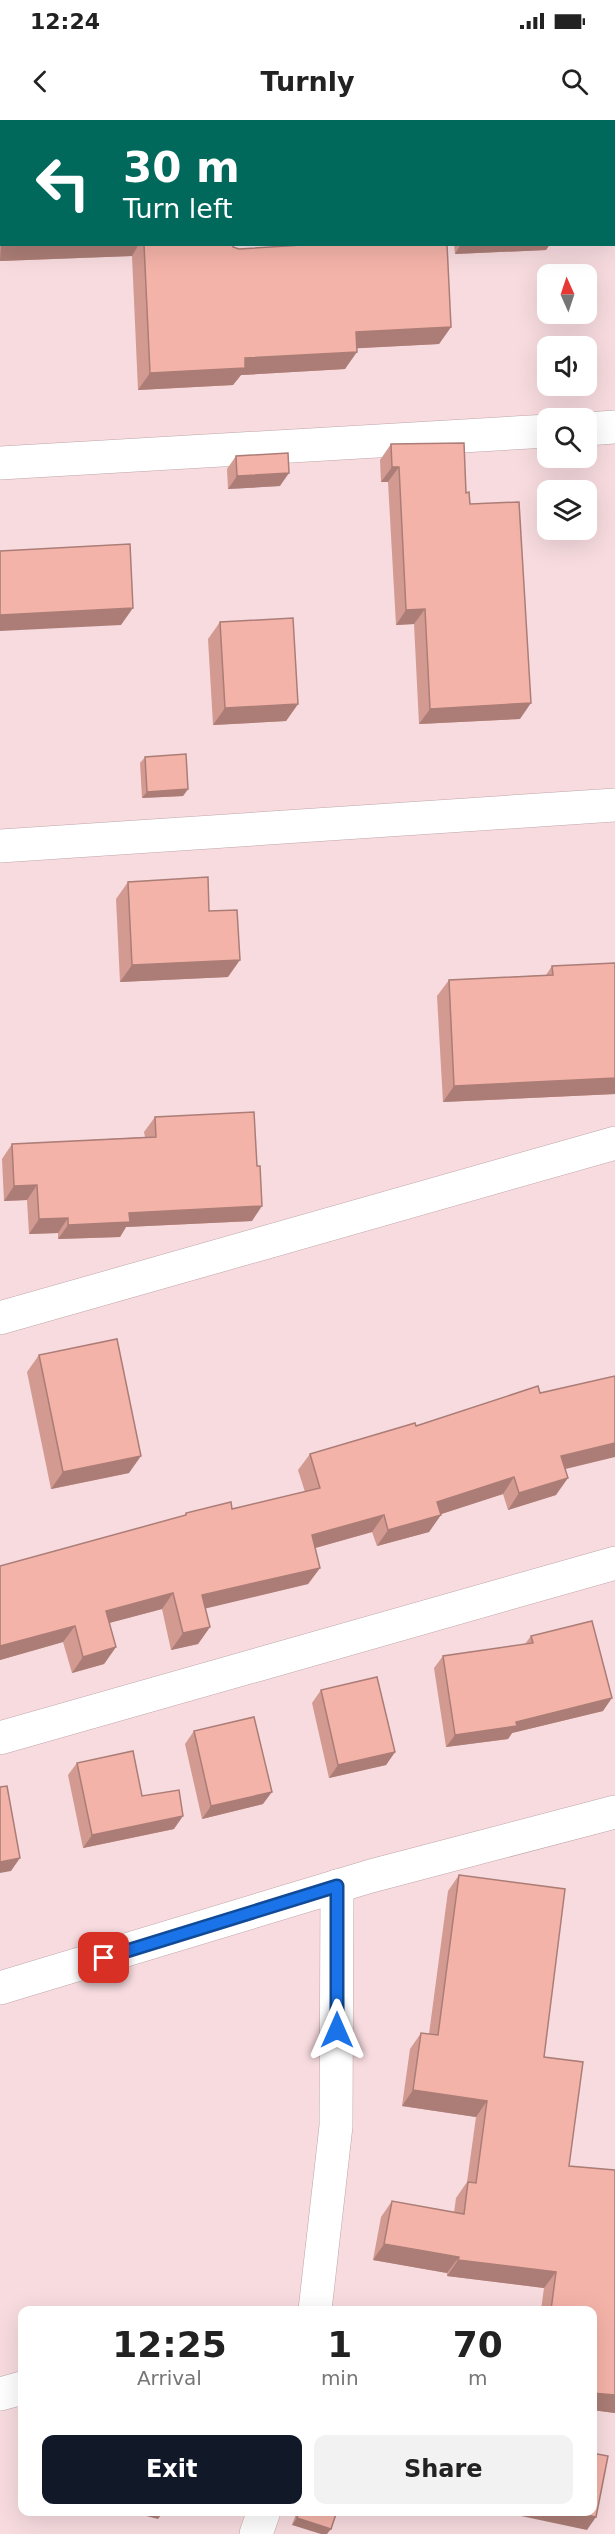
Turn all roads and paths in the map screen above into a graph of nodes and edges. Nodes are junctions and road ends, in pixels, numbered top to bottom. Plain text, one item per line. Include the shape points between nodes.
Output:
1 (615, 427) edge
2 (597, 428) edge
3 (537, 432) edge
4 (0, 463) edge
5 (615, 805) edge
6 (0, 846) edge
7 (615, 1143) edge
8 (0, 1318) edge
9 (615, 1563) edge
10 (0, 1738) edge
11 (615, 1812) edge
12 (337, 1886) junction
13 (0, 1988) edge
14 (315, 2306) edge
15 (18, 2389) edge
16 (0, 2394) edge
17 (262, 2516) edge
18 (256, 2534) edge

1 - 2 street
3 - 4 street
5 - 6 street
7 - 8 street
9 - 10 street
11 - 12 street
12 - 13 street
12 - 14 street via 336,2126
15 - 16 street
17 - 18 street

